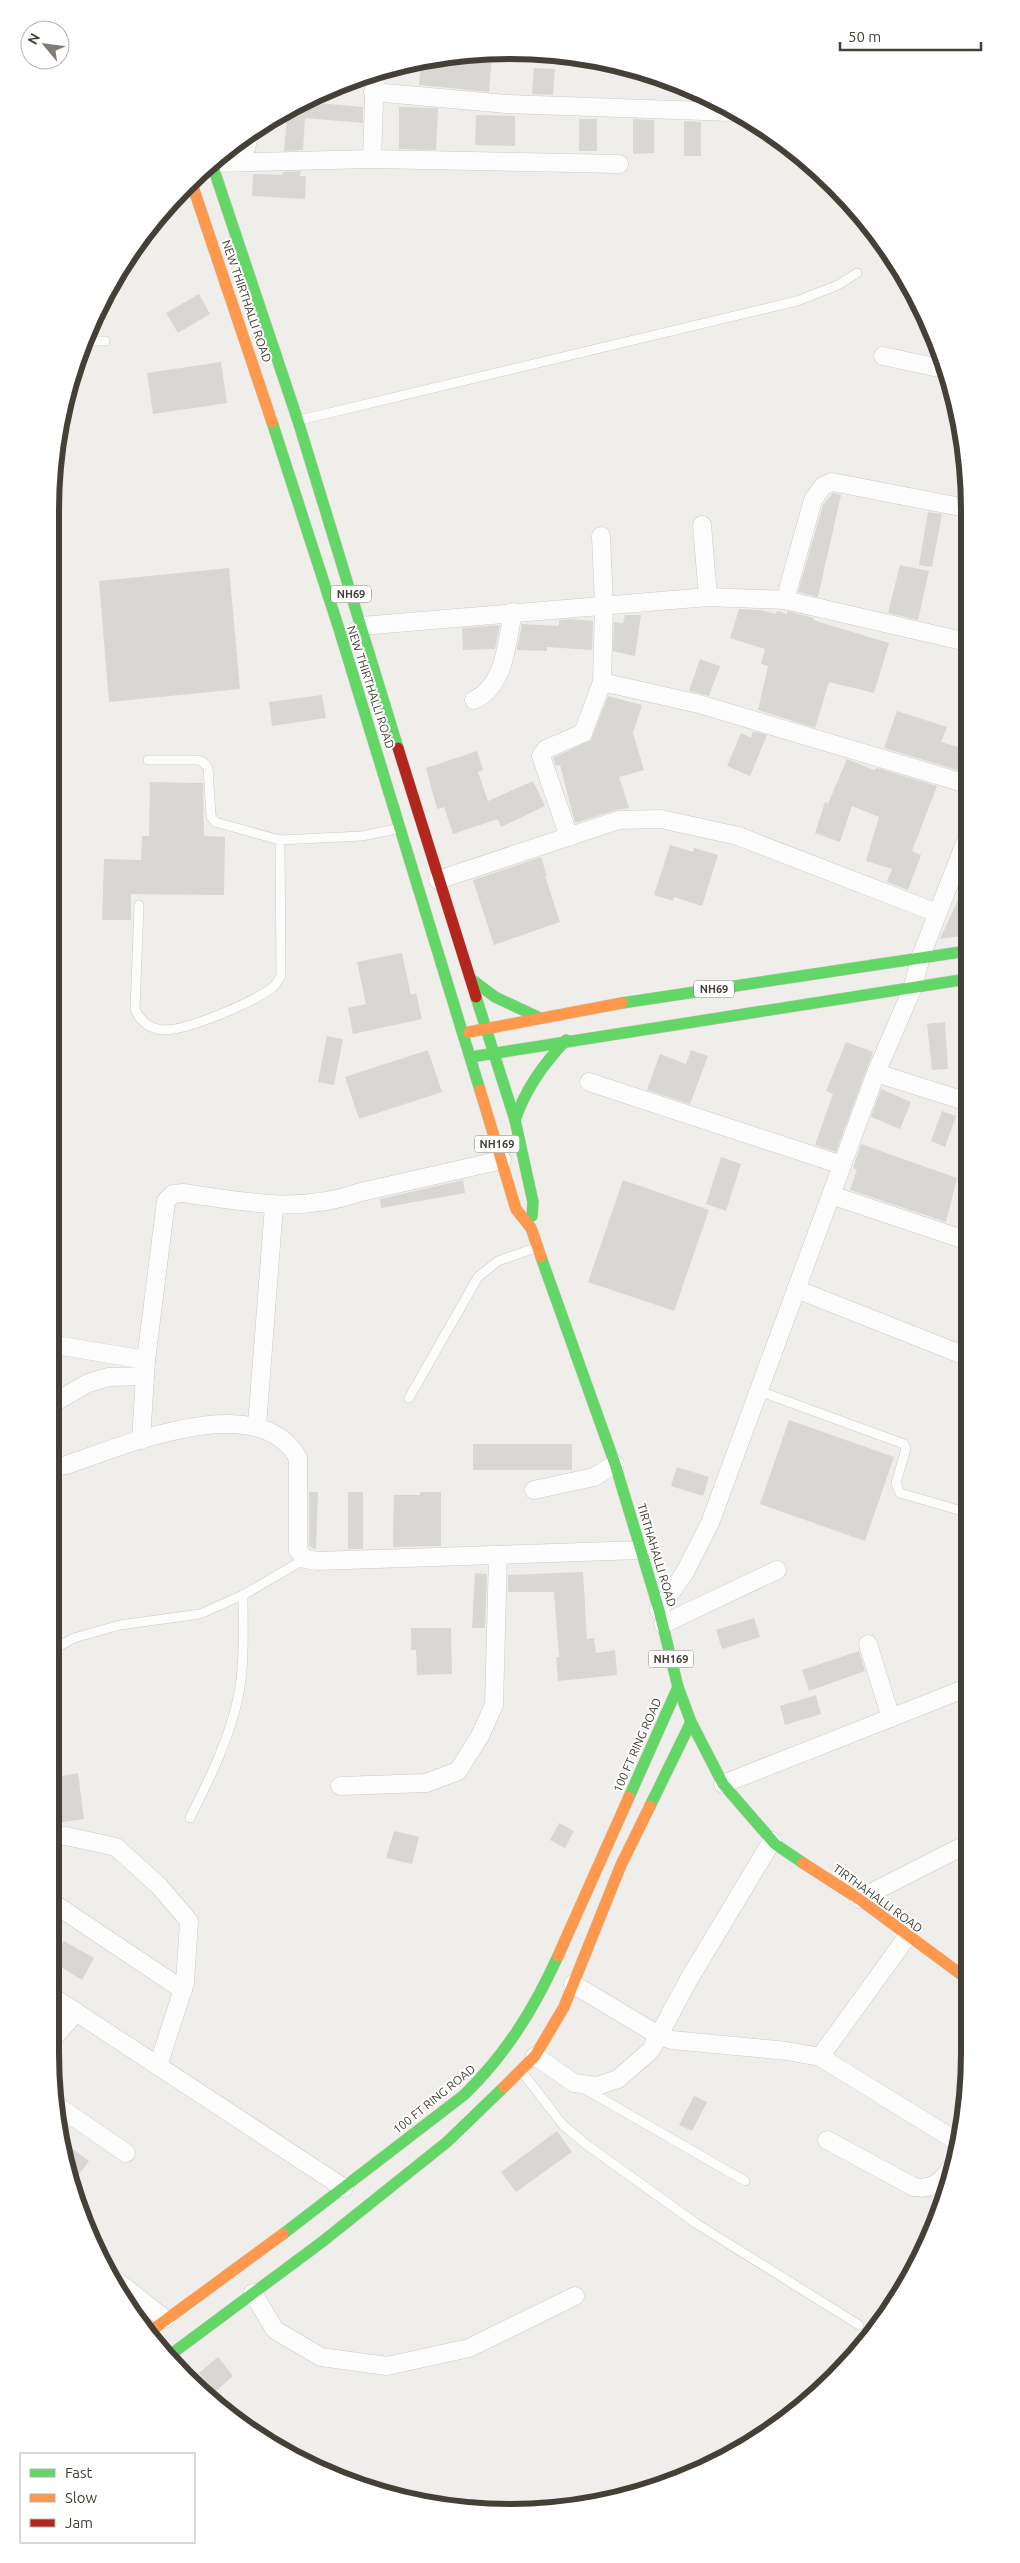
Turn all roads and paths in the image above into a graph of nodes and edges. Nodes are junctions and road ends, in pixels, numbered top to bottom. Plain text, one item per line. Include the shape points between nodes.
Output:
1 (374, 80) edge
2 (373, 92) junction
3 (722, 112) edge
4 (247, 144) edge
5 (372, 159) junction
6 (242, 161) junction
7 (223, 162) edge
8 (619, 164) dead end
9 (211, 172) edge
10 (198, 185) edge
11 (209, 193) junction
12 (857, 273) dead end
13 (92, 341) edge
14 (105, 341) dead end
15 (883, 356) dead end
16 (938, 368) edge
17 (298, 421) junction
18 (961, 507) edge
19 (702, 525) dead end
20 (601, 536) dead end
21 (708, 597) junction
22 (785, 600) junction
23 (604, 605) junction
24 (513, 612) junction
25 (361, 626) junction
26 (961, 641) edge
27 (602, 682) junction
28 (474, 700) dead end
29 (148, 760) dead end
30 (961, 782) edge
31 (402, 828) junction
32 (569, 837) junction
33 (280, 840) junction
34 (961, 853) edge
35 (438, 880) junction
36 (139, 905) dead end
37 (937, 912) junction
38 (961, 952) edge
39 (921, 956) junction
40 (471, 979) junction
41 (961, 980) edge
42 (913, 987) junction
43 (540, 1018) junction
44 (487, 1027) junction
45 (462, 1033) junction
46 (566, 1040) junction
47 (494, 1052) junction
48 (470, 1057) junction
49 (876, 1073) junction
50 (589, 1082) dead end
51 (961, 1100) edge
52 (514, 1120) junction
53 (502, 1160) junction
54 (842, 1166) junction
55 (831, 1195) junction
56 (274, 1206) junction
57 (531, 1228) junction
58 (961, 1239) edge
59 (537, 1247) junction
60 (796, 1289) junction
61 (59, 1346) edge
62 (961, 1354) edge
63 (145, 1368) junction
64 (759, 1391) junction
65 (409, 1398) dead end
66 (59, 1400) edge
67 (257, 1426) junction
68 (141, 1440) junction
69 (615, 1464) junction
70 (59, 1466) edge
71 (534, 1490) dead end
72 (961, 1512) edge
73 (641, 1550) junction
74 (498, 1555) junction
75 (305, 1559) junction
76 (777, 1570) dead end
77 (244, 1595) junction
78 (661, 1617) junction
79 (868, 1644) dead end
80 (59, 1646) edge
81 (678, 1687) junction
82 (961, 1690) edge
83 (891, 1718) junction
84 (691, 1722) junction
85 (723, 1784) junction
86 (340, 1786) dead end
87 (190, 1818) dead end
88 (59, 1837) edge
89 (772, 1841) junction
90 (961, 1848) edge
91 (859, 1899) junction
92 (59, 1907) edge
93 (907, 1937) junction
94 (961, 1975) edge
95 (573, 1984) junction
96 (183, 1990) junction
97 (59, 2001) edge
98 (76, 2012) junction
99 (59, 2032) edge
100 (658, 2035) junction
101 (535, 2056) junction
102 (820, 2057) junction
103 (158, 2066) junction
104 (521, 2071) junction
105 (574, 2083) junction
106 (63, 2110) edge
107 (953, 2139) edge
108 (827, 2140) dead end
109 (126, 2152) dead end
110 (944, 2177) edge
111 (745, 2181) dead end
112 (344, 2188) junction
113 (123, 2286) edge
114 (253, 2293) junction
115 (575, 2296) dead end
116 (166, 2319) junction
117 (859, 2325) dead end
118 (153, 2329) edge
119 (173, 2353) edge

1 - 2 street
2 - 3 street via 507,104
2 - 5 street
4 - 6 street
5 - 6 street
5 - 8 street
6 - 7 street
9 - 11 main road, NH69
10 - 11 main road, NEW THIRTHALLI ROAD / NH69
11 - 17 main road, NH69
11 - 31 main road, NEW THIRTHALLI ROAD / NH69 via 242,330
12 - 17 lane via 838,285 797,301
13 - 14 lane
15 - 16 street
17 - 25 main road, NH69
18 - 22 street via 832,482 823,486 812,500
19 - 21 street
20 - 23 street
21 - 22 street
21 - 23 street
22 - 26 street
23 - 24 street
23 - 27 street
24 - 25 street
24 - 28 street via 496,680 484,696
25 - 35 main road, NH69
27 - 30 street via 699,704
27 - 32 street via 583,733 546,749 541,756
29 - 33 lane via 203,762 208,768 211,816 215,822
31 - 33 lane via 362,836
31 - 45 main road, NEW THIRTHALLI ROAD / NH69
32 - 35 street
32 - 37 street via 619,820 661,819 738,836
33 - 36 lane via 281,976 274,987 204,1021 164,1030 148,1026 139,1019 135,1009
34 - 37 street
35 - 40 main road, NH69
37 - 39 street
38 - 39 main road, NH69
39 - 42 street
39 - 43 main road, NH69
40 - 43 main road via 487,994 508,1006
40 - 44 main road, NH69
41 - 42 main road, NH69
42 - 46 main road, NH69
42 - 49 street
43 - 44 main road, NH69
44 - 45 main road, NH69
44 - 47 main road, NH69
45 - 48 main road, TIRTHAHALLI ROAD / NH69
46 - 47 main road, NH69
46 - 52 main road via 534,1075
47 - 48 main road, NH69
47 - 52 main road, NH169
48 - 53 main road, TIRTHAHALLI ROAD / NH169
49 - 51 street
49 - 54 street
50 - 54 street
52 - 57 main road, NH169 via 533,1202
53 - 56 street via 361,1192 339,1200
53 - 57 main road, TIRTHAHALLI ROAD / NH169 via 516,1209
54 - 55 street
55 - 58 street
55 - 60 street
56 - 63 street via 183,1193 173,1194 166,1201
56 - 67 street
57 - 59 main road, TIRTHAHALLI ROAD / NH169
59 - 65 lane via 498,1260 478,1277
59 - 69 main road, TIRTHAHALLI ROAD / NH169
60 - 62 street
60 - 64 street
61 - 63 street
63 - 66 street via 88,1383
63 - 68 street
64 - 72 lane via 904,1444 906,1449 896,1483 900,1493
64 - 78 street via 710,1524
67 - 68 street via 213,1424
67 - 75 street via 280,1436 298,1458 298,1550
68 - 70 street
69 - 71 street via 594,1477
69 - 73 main road, TIRTHAHALLI ROAD / NH169
73 - 74 street
73 - 78 main road, TIRTHAHALLI ROAD / NH169
74 - 75 street
74 - 86 street via 494,1705 480,1736 458,1771 426,1783
75 - 77 lane
76 - 78 street
77 - 80 lane via 200,1614 120,1625
77 - 87 lane via 238,1698 222,1746
78 - 81 main road, TIRTHAHALLI ROAD / NH169
79 - 83 street
81 - 84 main road, TIRTHAHALLI ROAD / NH169
81 - 112 main road, 100 FT RING ROAD via 541,1994 523,2027 488,2072 464,2095
82 - 83 street
83 - 85 street
84 - 85 main road, TIRTHAHALLI ROAD / NH169
84 - 95 main road via 621,1865
85 - 89 main road, TIRTHAHALLI ROAD / NH169
88 - 96 street via 116,1847 159,1886 190,1921
89 - 91 main road, TIRTHAHALLI ROAD / NH169
89 - 100 street
90 - 91 street
91 - 93 main road, TIRTHAHALLI ROAD / NH169
92 - 96 street
93 - 94 main road, TIRTHAHALLI ROAD / NH169
93 - 102 street
95 - 100 street
95 - 101 main road via 564,2007
96 - 103 street
97 - 98 street
98 - 99 street
98 - 103 street
100 - 102 street via 672,2040 787,2050
100 - 105 street via 651,2050 618,2079 597,2086
101 - 104 main road
101 - 105 street
102 - 107 street
103 - 112 street
104 - 114 main road via 448,2142
104 - 117 lane via 563,2125 587,2144 697,2224
105 - 111 lane
106 - 109 street
108 - 110 street via 914,2187 926,2189
112 - 116 main road, 100 FT RING ROAD
113 - 116 street
114 - 115 street via 275,2330 320,2357 387,2366 469,2348
114 - 119 main road
116 - 118 main road, 100 FT RING ROAD

